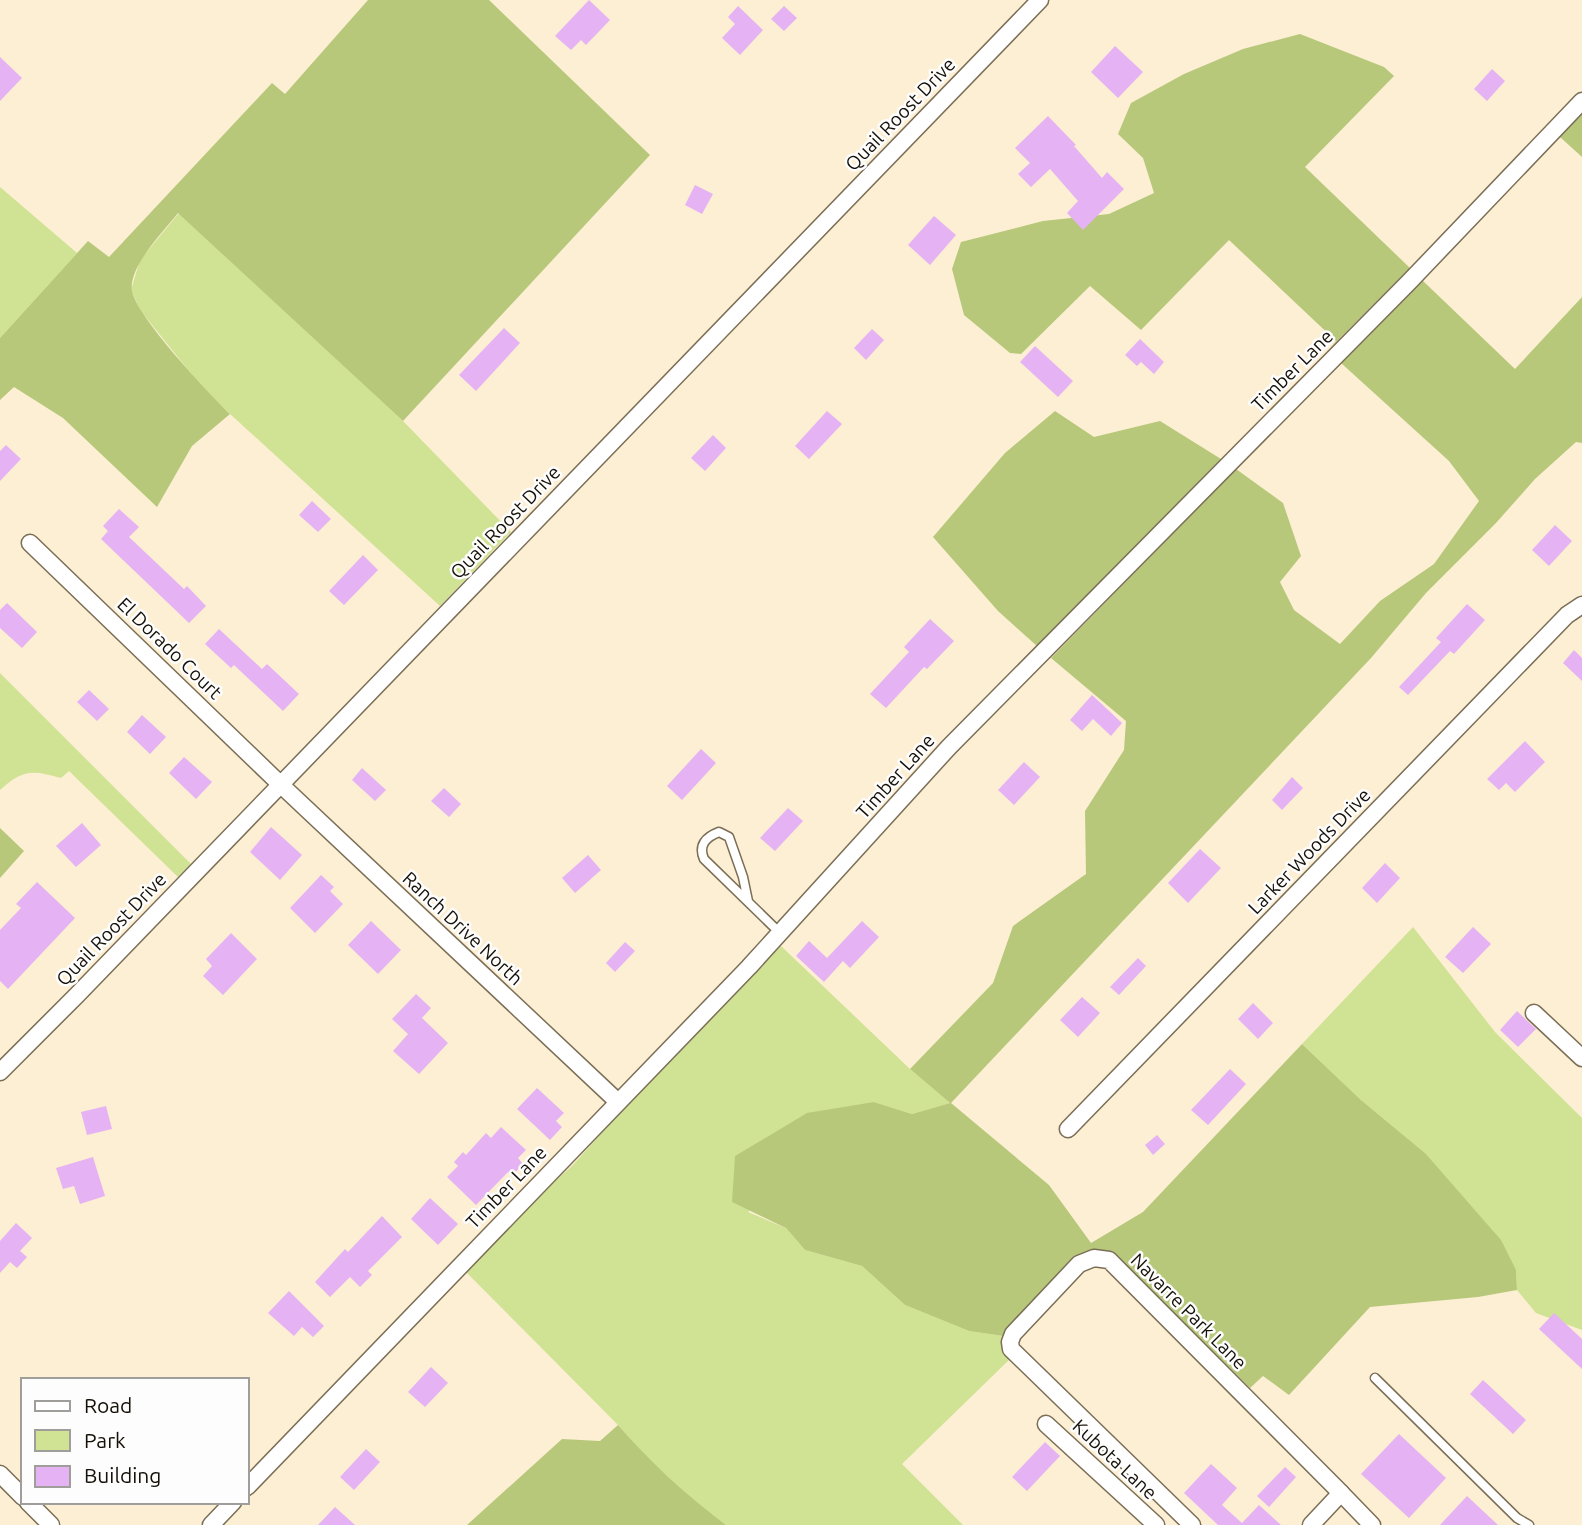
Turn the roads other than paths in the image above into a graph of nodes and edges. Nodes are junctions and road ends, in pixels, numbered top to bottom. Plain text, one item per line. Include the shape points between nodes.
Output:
1 (1040, 0) edge
2 (1582, 101) edge
3 (30, 542) dead end
4 (1582, 605) edge
5 (280, 784) junction
6 (748, 901) junction
7 (780, 933) junction
8 (1534, 1013) dead end
9 (1582, 1058) edge
10 (0, 1072) edge
11 (618, 1102) junction
12 (1068, 1129) dead end
13 (1375, 1378) dead end
14 (1046, 1424) dead end
15 (0, 1474) edge
16 (248, 1487) edge
17 (1341, 1493) junction
18 (21, 1495) edge
19 (30, 1504) edge
20 (231, 1504) edge
21 (51, 1525) edge
22 (211, 1525) edge
23 (1156, 1525) edge
24 (1192, 1525) edge
25 (1311, 1525) edge
26 (1372, 1525) edge
27 (1529, 1525) edge

1 - 5 street, Quail Roost Drive
2 - 7 street, Timber Lane via 949,747
3 - 5 street, El Dorado Court
4 - 12 street, Larker Woods Drive via 1567,615
5 - 10 street, Quail Roost Drive
5 - 11 street, Ranch Drive North
6 - 6 lane via 704,859 702,844 711,835 729,836
6 - 7 lane
7 - 11 street, Timber Lane
8 - 9 street
11 - 16 street, Timber Lane
13 - 27 lane
14 - 23 street, Kubota Lane
15 - 18 street
17 - 24 street, Navarre Park Lane via 1110,1261 1094,1258 1079,1264 1013,1334 1012,1349
17 - 25 street
17 - 26 street, Navarre Park Lane
19 - 21 street
20 - 22 street

